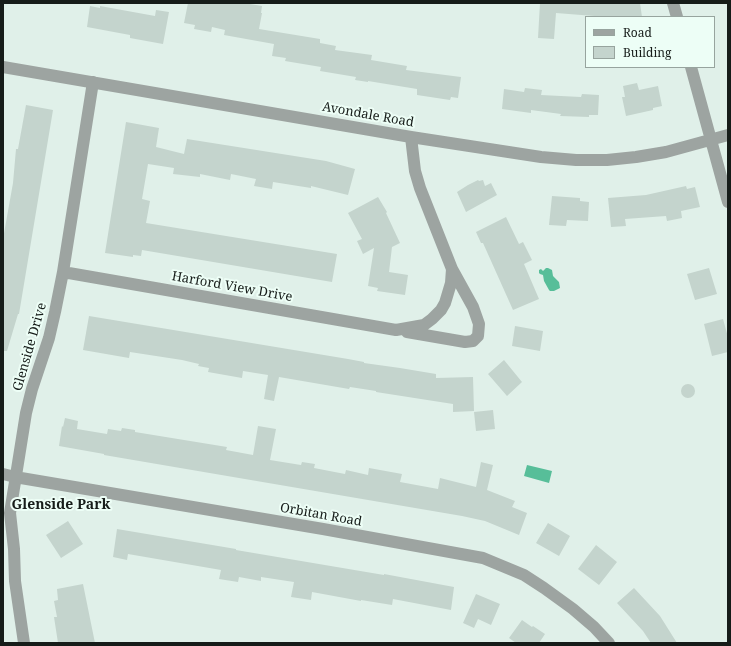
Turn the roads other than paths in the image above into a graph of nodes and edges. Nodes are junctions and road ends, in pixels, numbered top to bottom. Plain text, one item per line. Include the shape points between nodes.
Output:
1 (673, 3) edge
2 (677, 16) edge
3 (3, 67) edge
4 (691, 68) edge
5 (93, 82) junction
6 (728, 135) edge
7 (411, 137) junction
8 (711, 140) junction
9 (728, 202) edge
10 (452, 269) junction
11 (63, 272) junction
12 (396, 330) junction
13 (3, 474) edge
14 (15, 478) junction
15 (24, 643) edge
16 (609, 643) edge

1 - 2 street
3 - 5 street, Avondale Road
4 - 8 street
5 - 7 street, Avondale Road
5 - 11 street, Glenside Drive
6 - 8 street, Avondale Road
7 - 8 street, Avondale Road via 576,160 636,157
7 - 10 street, Harford View Drive via 414,171
8 - 9 street
10 - 12 street, Harford View Drive via 449,294 441,310 432,320 424,326
10 - 12 street, Harford View Drive via 473,307 479,324 478,336 473,341 465,342
11 - 12 street, Harford View Drive
11 - 14 street, Glenside Drive via 49,338 26,413
13 - 14 street, Orbitan Road
14 - 15 street, Glenside Drive via 10,513 15,581
14 - 16 street, Orbitan Road via 483,558 524,575 544,588 594,627

